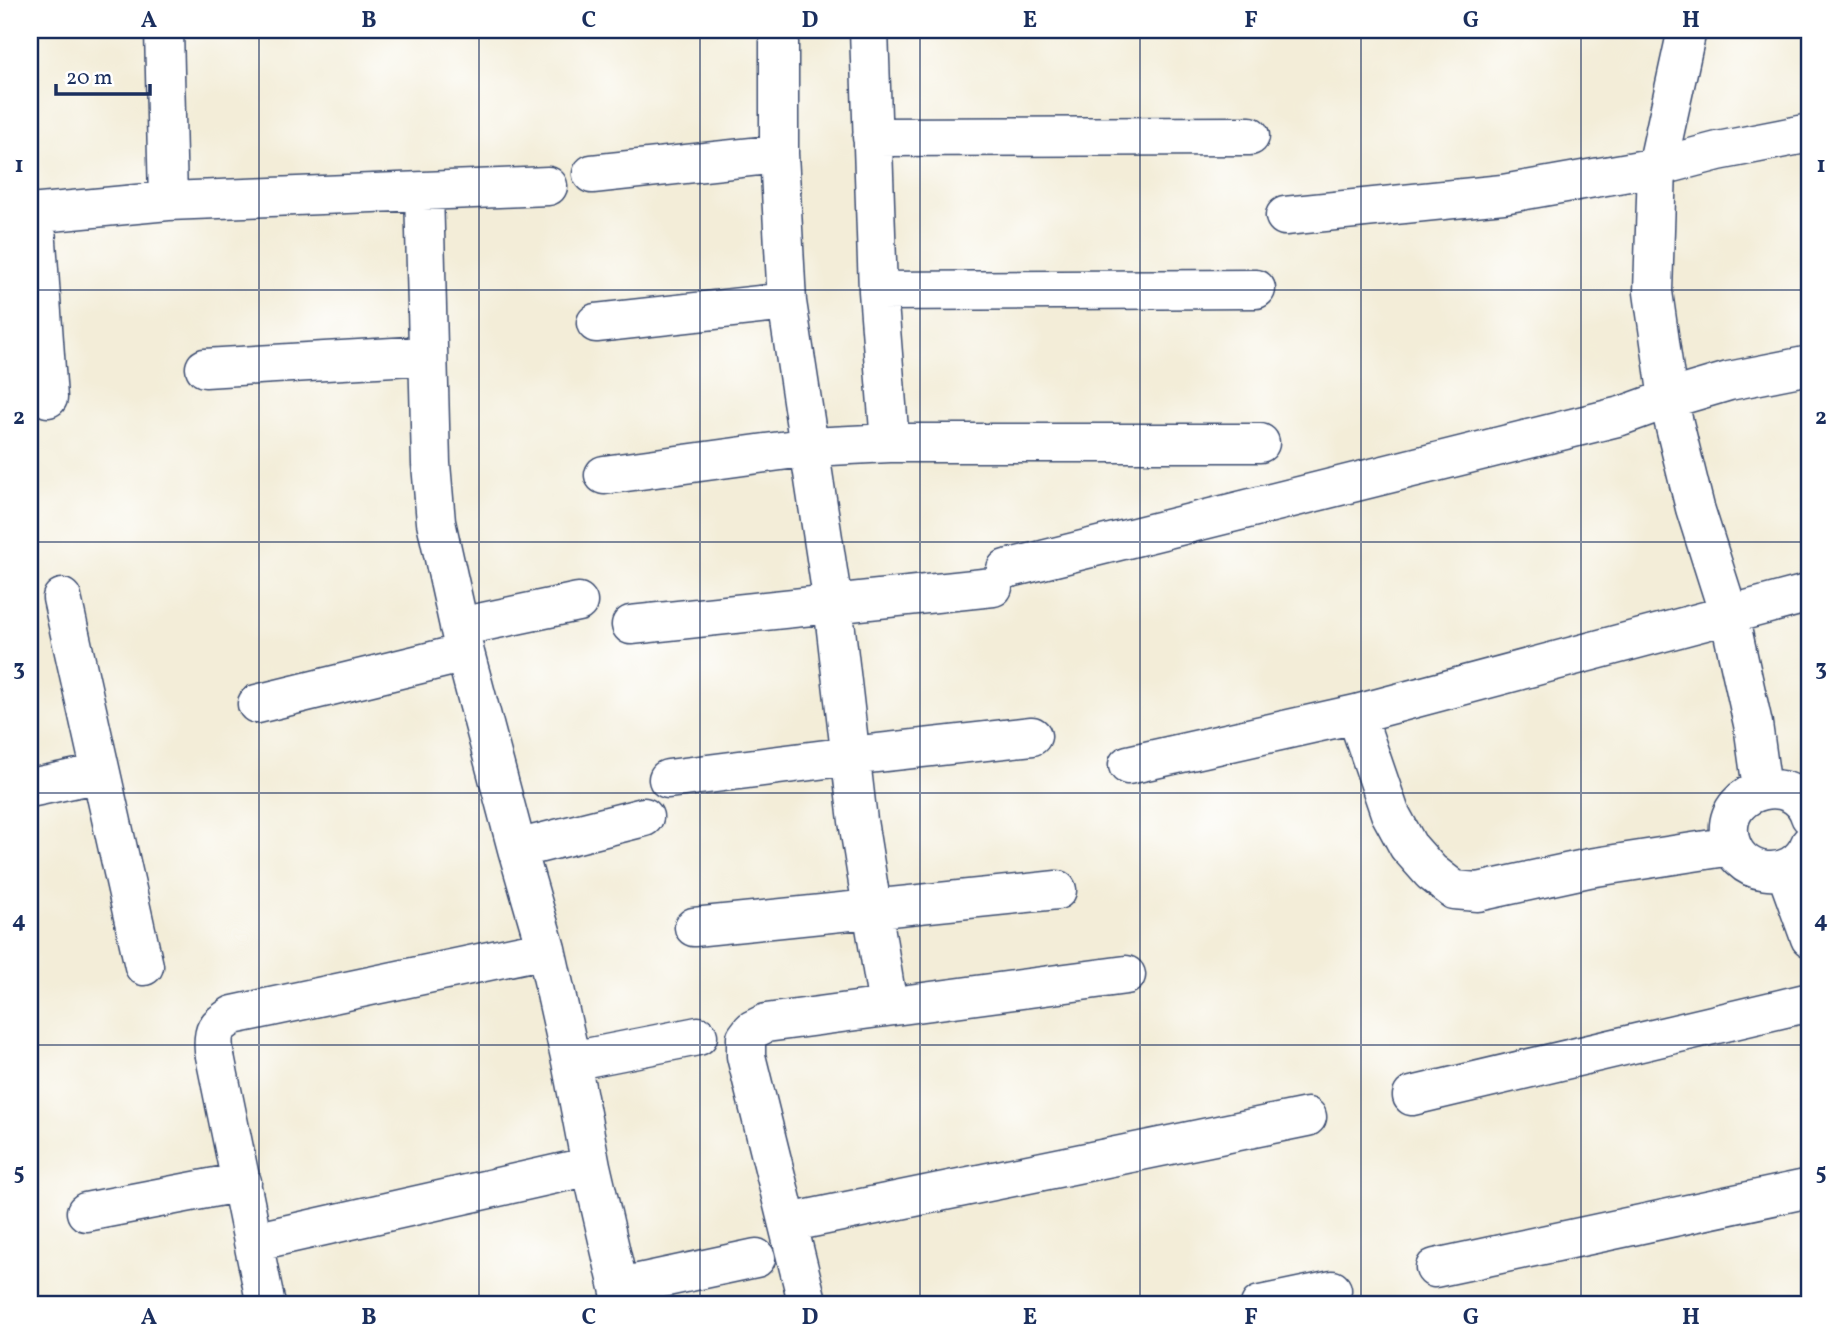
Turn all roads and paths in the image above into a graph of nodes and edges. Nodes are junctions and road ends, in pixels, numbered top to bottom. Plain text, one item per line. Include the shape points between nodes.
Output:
1 (164, 30) edge
2 (779, 30) edge
3 (869, 30) edge
4 (1687, 30) edge
5 (1810, 133) edge
6 (1251, 135) dead end
7 (872, 137) junction
8 (779, 153) junction
9 (1657, 167) junction
10 (592, 174) dead end
11 (548, 186) dead end
12 (424, 191) junction
13 (168, 201) junction
14 (33, 214) edge
15 (1285, 216) dead end
16 (1256, 289) dead end
17 (878, 291) junction
18 (788, 302) junction
19 (596, 323) dead end
20 (428, 355) junction
21 (1810, 365) edge
22 (205, 368) dead end
23 (48, 398) dead end
24 (1668, 399) junction
25 (890, 443) junction
26 (1260, 443) dead end
27 (810, 447) junction
28 (604, 475) dead end
29 (1810, 593) edge
30 (62, 598) dead end
31 (578, 603) dead end
32 (833, 604) junction
33 (1729, 615) junction
34 (631, 625) dead end
35 (462, 640) junction
36 (257, 704) dead end
37 (1356, 714) junction
38 (1032, 736) dead end
39 (850, 756) junction
40 (1128, 765) dead end
41 (101, 773) junction
42 (668, 779) dead end
43 (30, 788) edge
44 (1762, 789) junction
45 (644, 817) dead end
46 (1805, 830) edge
47 (1732, 846) junction
48 (517, 849) junction
49 (1057, 890) dead end
50 (873, 909) junction
51 (694, 927) dead end
52 (1810, 938) edge
53 (547, 949) junction
54 (144, 966) dead end
55 (1126, 975) dead end
56 (885, 988) dead end
57 (1810, 1002) edge
58 (698, 1036) dead end
59 (571, 1061) junction
60 (1412, 1096) dead end
61 (1307, 1117) dead end
62 (591, 1167) junction
63 (242, 1182) junction
64 (1810, 1188) edge
65 (86, 1212) dead end
66 (788, 1223) junction
67 (253, 1242) junction
68 (756, 1258) dead end
69 (1435, 1268) dead end
70 (1332, 1290) dead end
71 (621, 1296) edge
72 (266, 1305) edge
73 (808, 1305) edge
74 (1260, 1305) edge

1 - 13 street
2 - 8 street
3 - 7 street
4 - 9 street
5 - 9 street
6 - 7 street
7 - 17 street
8 - 10 street
8 - 18 street
9 - 15 street via 1503,194
9 - 24 street via 1653,292
11 - 12 street
12 - 13 street
12 - 20 street
13 - 14 street
14 - 23 street
16 - 17 street
17 - 25 street
18 - 19 street
18 - 27 street
20 - 22 street
20 - 35 street via 436,522
21 - 24 street
24 - 32 street via 1622,416 1000,578
24 - 33 street via 1695,508
25 - 26 street
25 - 27 street
27 - 28 street
27 - 32 street
29 - 33 street
30 - 41 street
31 - 35 street
32 - 34 street
32 - 39 street
33 - 37 street
33 - 44 street
35 - 36 street
35 - 48 street
37 - 40 street
37 - 47 street via 1390,813 1408,846 1431,873 1454,890 1478,892
38 - 39 street
39 - 42 street
39 - 50 street
41 - 43 street
41 - 54 street
44 - 46 street via 1775,788 1801,800
44 - 47 street via 1748,795 1734,811 1729,832
45 - 48 street
46 - 47 street via 1769,872 1741,860
46 - 52 street
48 - 53 street
49 - 50 street
50 - 51 street
50 - 56 street
53 - 59 street
53 - 63 street via 233,1016 218,1026 213,1035 214,1051
55 - 66 street via 766,1023 752,1030 746,1038 746,1056
57 - 60 street
58 - 59 street
59 - 62 street
61 - 66 street
62 - 67 street
62 - 71 street
63 - 65 street
63 - 67 street
64 - 69 street
66 - 73 street
67 - 72 street
68 - 71 street
70 - 74 street

